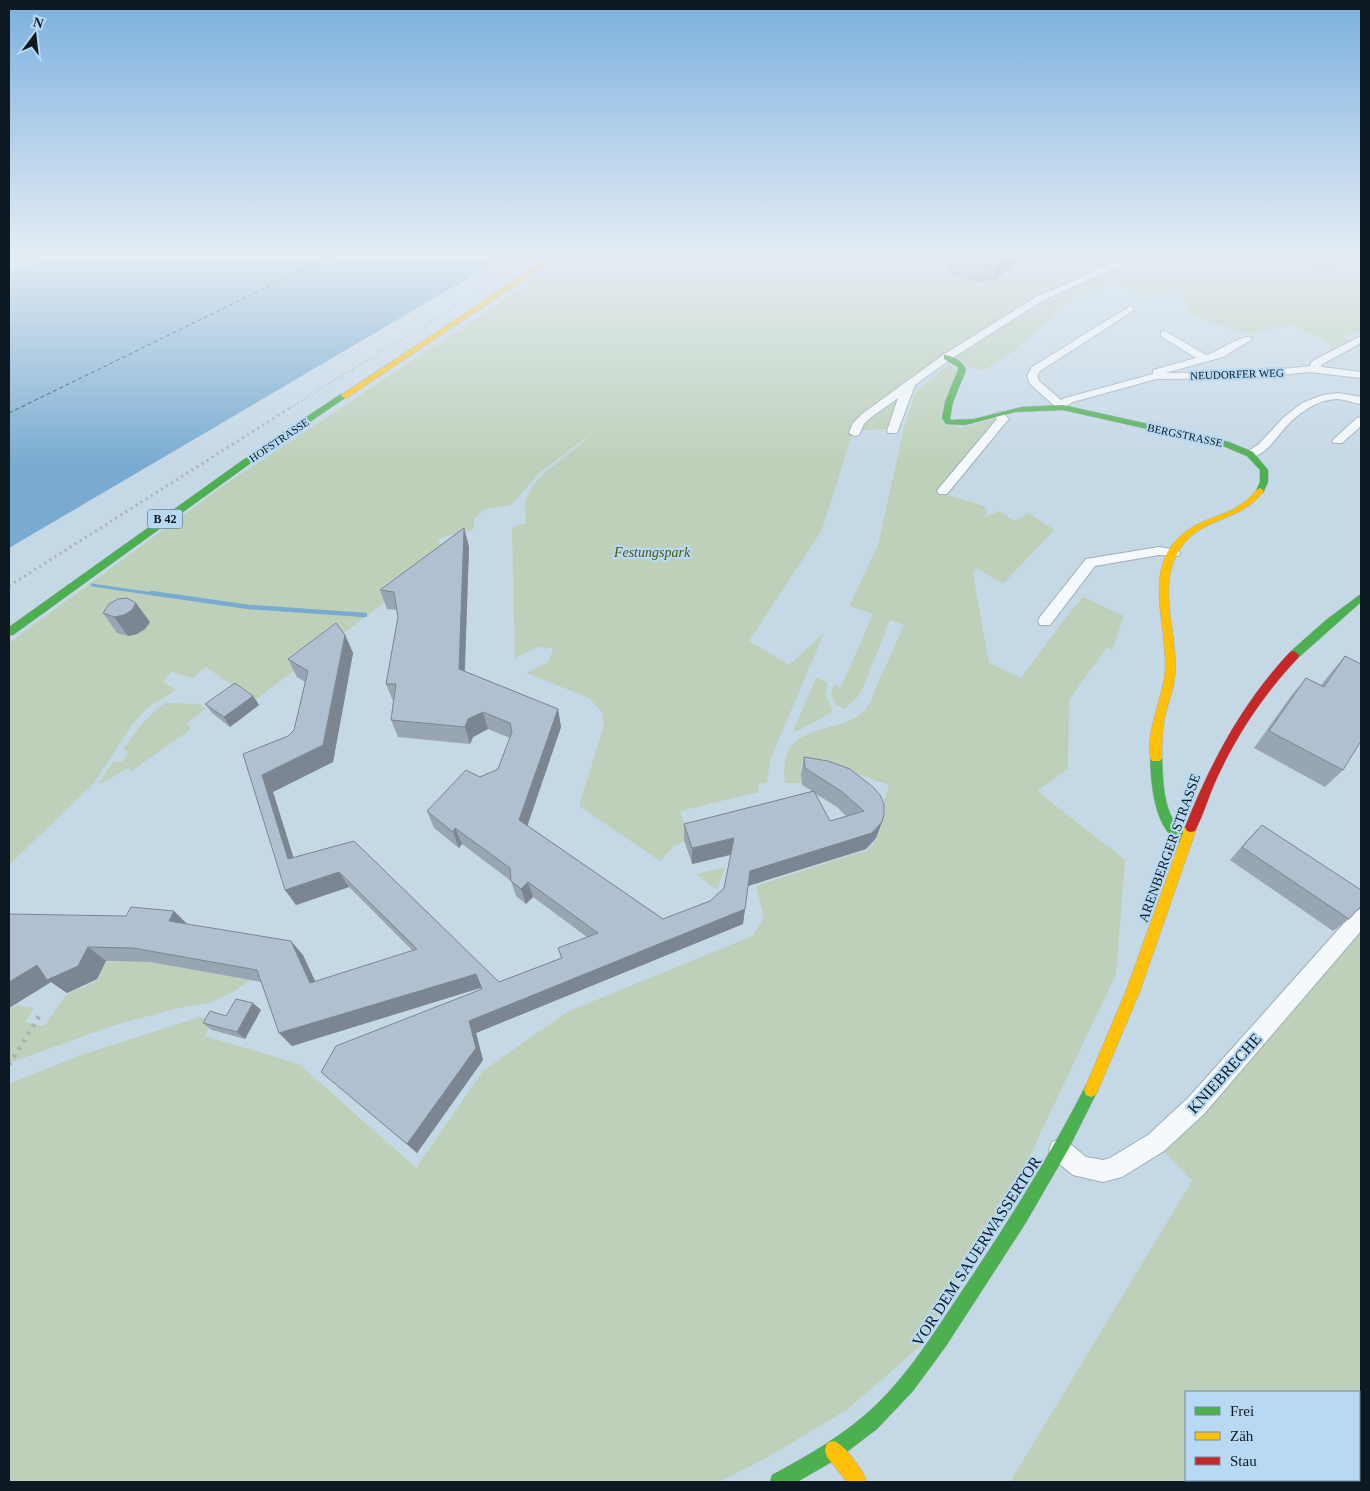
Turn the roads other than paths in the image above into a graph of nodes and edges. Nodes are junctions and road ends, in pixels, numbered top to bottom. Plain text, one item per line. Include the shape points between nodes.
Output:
1 (451, 326) edge
2 (997, 326) edge
3 (1104, 326) edge
4 (1165, 334) dead end
5 (1247, 339) dead end
6 (1361, 339) edge
7 (947, 357) junction
8 (1205, 359) junction
9 (1317, 369) junction
10 (1156, 376) junction
11 (1361, 376) edge
12 (911, 384) junction
13 (1302, 397) dead end
14 (1361, 401) edge
15 (1314, 402) junction
16 (1061, 406) junction
17 (999, 414) junction
18 (866, 416) junction
19 (897, 417) junction
20 (1361, 420) edge
21 (893, 432) dead end
22 (855, 433) dead end
23 (1338, 441) dead end
24 (1250, 454) junction
25 (943, 491) dead end
26 (1173, 553) junction
27 (1361, 597) edge
28 (1045, 621) dead end
29 (9, 632) edge
30 (1186, 841) junction
31 (1361, 918) edge
32 (1135, 984) joint
33 (1060, 1150) junction
34 (834, 1450) junction
35 (779, 1482) edge
36 (858, 1482) edge

1 - 29 main road, HOFSTRASSE / B 42 via 267,447
2 - 7 street
3 - 16 street via 1033,372 1034,382
4 - 8 street
5 - 8 street via 1230,350
6 - 9 street via 1315,364
7 - 12 street
7 - 17 main road, BERGSTRASSE via 962,370 948,402 946,418 959,424
8 - 10 street via 1172,366
9 - 10 street, NEUDORFER WEG via 1254,375
9 - 11 street, NEUDORFER WEG
10 - 16 street via 1069,400
12 - 18 street
12 - 19 street
13 - 15 street
14 - 15 street via 1336,395 1323,396
15 - 24 street via 1286,422 1262,449
16 - 17 main road, BERGSTRASSE
16 - 24 main road, BERGSTRASSE via 1200,436
17 - 25 street via 1003,419
18 - 19 street via 875,419
18 - 22 street
19 - 21 street
20 - 23 street
24 - 26 main road via 1261,464 1265,474 1264,485 1256,498 1188,533
26 - 28 street via 1159,551 1091,562
26 - 30 main road via 1160,590 1170,670 1168,690 1157,726 1157,764 1166,818 1173,832
27 - 30 main road, ARENBERGER STRASSE via 1301,646 1251,705 1209,781
30 - 32 main road, ARENBERGER STRASSE
31 - 33 street, KNIEBRECHE via 1196,1106 1156,1143 1114,1169 1103,1171 1081,1167
32 - 33 main road, VOR DEM SAUERWASSERTOR via 1092,1089
33 - 34 main road, VOR DEM SAUERWASSERTOR via 1012,1230 922,1364 882,1413
34 - 35 main road, VOR DEM SAUERWASSERTOR
34 - 36 main road

